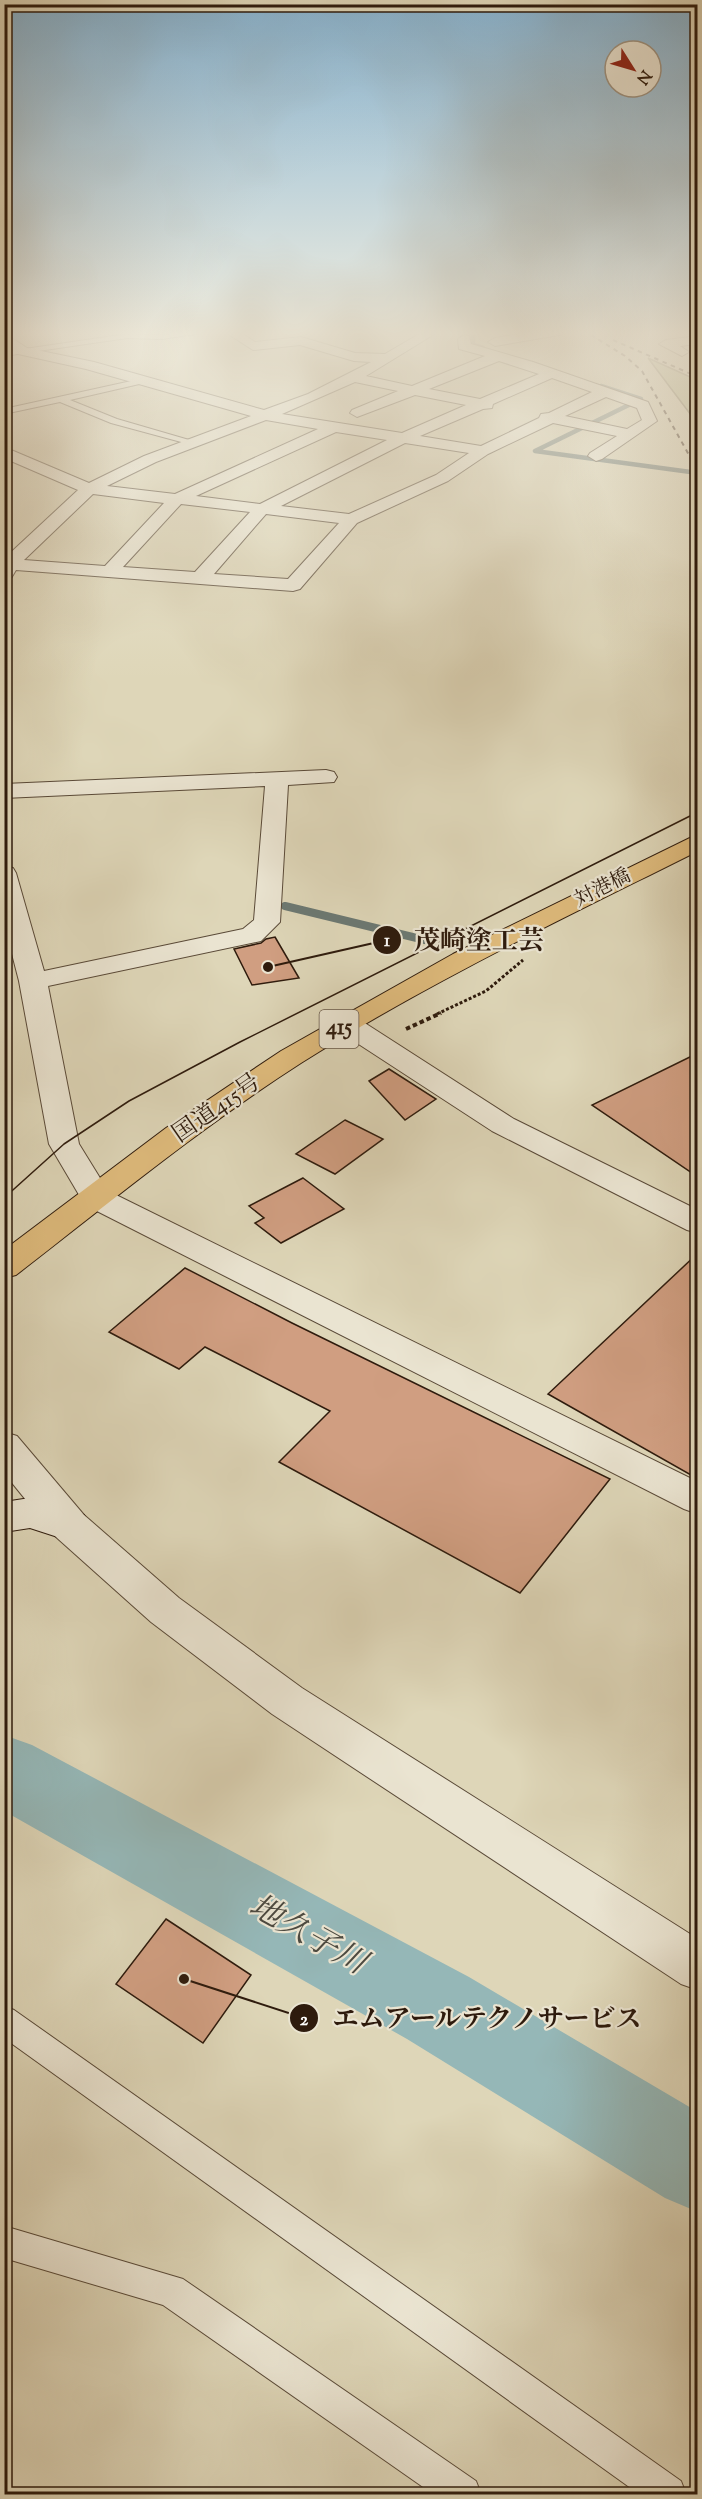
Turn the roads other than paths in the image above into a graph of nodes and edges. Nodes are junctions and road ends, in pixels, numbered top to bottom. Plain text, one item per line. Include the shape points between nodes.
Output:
1 (185, 447) edge
2 (291, 447) edge
3 (386, 447) edge
4 (453, 447) edge
5 (492, 447) edge
6 (610, 447) edge
7 (483, 451) junction
8 (4, 452) edge
9 (596, 456) dead end
10 (27, 463) junction
11 (4, 467) edge
12 (89, 489) junction
13 (177, 499) junction
14 (262, 509) junction
15 (351, 519) junction
16 (8, 565) edge
17 (108, 573) junction
18 (200, 579) junction
19 (326, 777) dead end
20 (277, 780) junction
21 (4, 791) edge
22 (698, 841) edge
23 (4, 873) edge
24 (444, 971) joint
25 (33, 981) junction
26 (348, 1024) junction
27 (96, 1198) junction
28 (698, 1223) edge
29 (4, 1267) edge
30 (4, 1446) edge
31 (698, 1499) edge
32 (4, 1516) edge
33 (70, 1526) junction
34 (695, 1959) edge
35 (4, 2020) edge
36 (4, 2242) edge
37 (463, 2494) edge
38 (668, 2494) edge

1 - 12 street
2 - 13 street
3 - 14 street
4 - 7 street
5 - 7 street
6 - 9 street
7 - 15 street via 442,478
8 - 10 street
10 - 11 street
10 - 12 street
12 - 13 street
12 - 16 street
13 - 14 street
13 - 17 street
14 - 15 street
14 - 18 street
15 - 18 street via 293,585
16 - 17 street
17 - 18 street
19 - 20 street
20 - 21 street
20 - 25 street via 267,922 252,934
22 - 24 highway, 対港橋 / 415
23 - 25 street
24 - 26 highway, 国道415号 / 415
25 - 27 street via 64,1144
26 - 27 highway, 国道415号 / 415 via 236,1093
26 - 28 street via 503,1125
27 - 29 highway, 国道415号 / 415
27 - 31 street
30 - 33 street
32 - 33 street via 30,1512
33 - 34 street via 165,1610 287,1701
35 - 38 lane
36 - 37 lane via 171,2291

